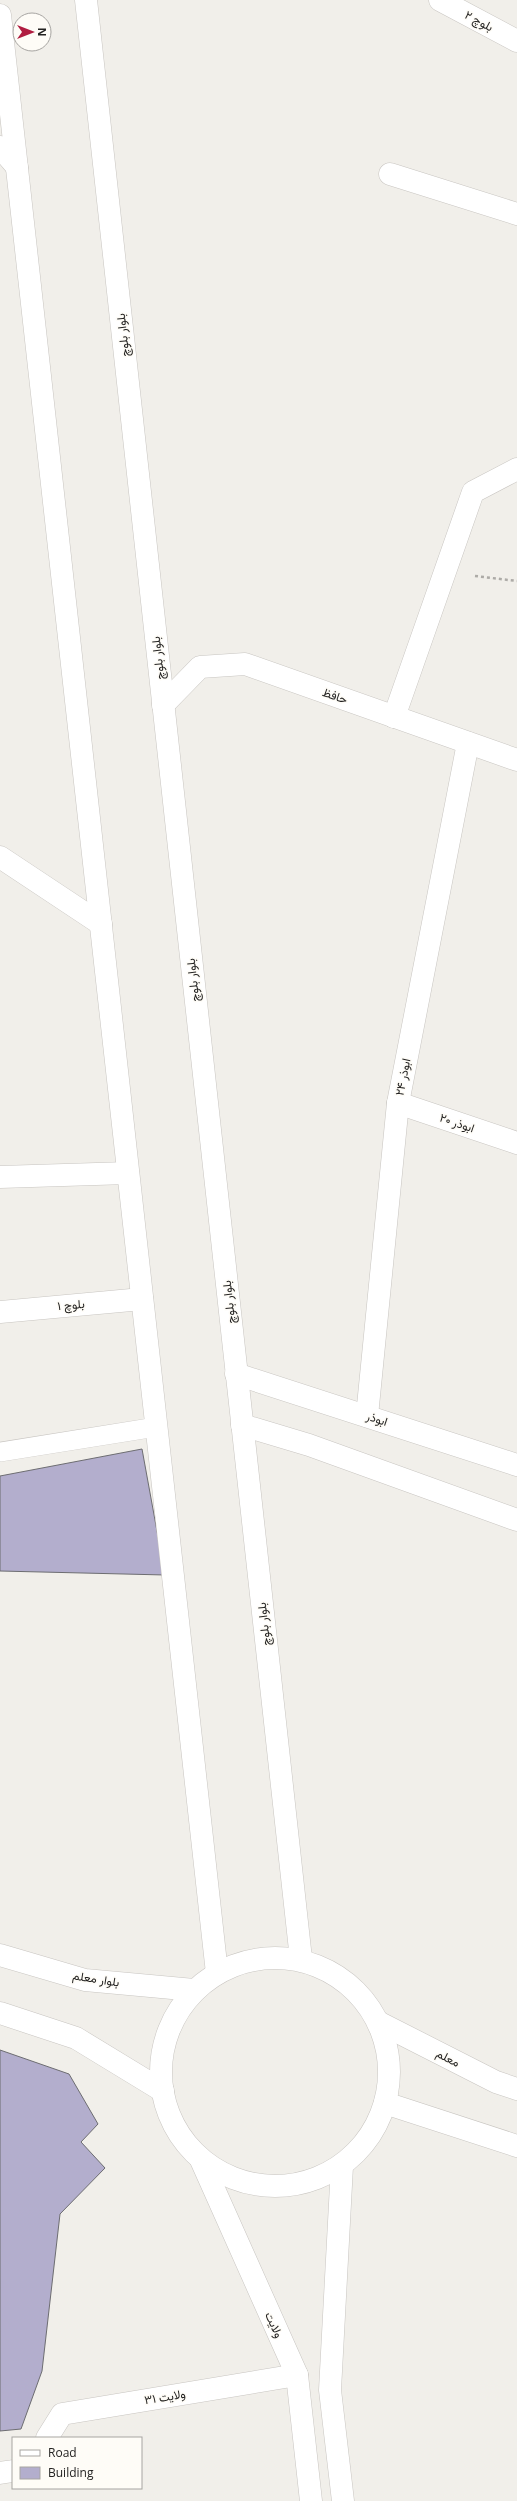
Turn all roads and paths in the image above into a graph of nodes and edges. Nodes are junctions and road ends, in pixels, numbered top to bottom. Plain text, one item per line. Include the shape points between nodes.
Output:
1 (86, 0) edge
2 (440, 0) edge
3 (0, 15) edge
4 (517, 41) edge
5 (0, 146) edge
6 (17, 167) junction
7 (390, 174) dead end
8 (517, 214) edge
9 (517, 469) edge
10 (445, 572) junction
11 (517, 581) edge
12 (163, 706) junction
13 (394, 717) junction
14 (468, 743) junction
15 (517, 760) edge
16 (0, 856) edge
17 (101, 924) junction
18 (398, 1103) junction
19 (517, 1143) edge
20 (128, 1173) junction
21 (0, 1176) edge
22 (142, 1299) junction
23 (0, 1312) edge
24 (236, 1374) junction
25 (367, 1416) junction
26 (242, 1425) junction
27 (156, 1427) junction
28 (0, 1452) edge
29 (517, 1465) edge
30 (517, 1520) edge
31 (0, 1955) edge
32 (301, 1959) junction
33 (217, 1973) junction
34 (194, 1990) junction
35 (0, 2013) edge
36 (380, 2023) junction
37 (517, 2089) edge
38 (163, 2091) junction
39 (386, 2103) junction
40 (517, 2146) edge
41 (201, 2160) junction
42 (342, 2166) junction
43 (296, 2375) junction
44 (48, 2437) edge
45 (12, 2471) edge
46 (0, 2473) edge
47 (311, 2501) edge
48 (343, 2501) edge

1 - 12 main road, بلوار بلوچ
2 - 4 main road, بلوچ ۲
3 - 6 main road
5 - 6 main road
6 - 17 main road
7 - 8 main road
9 - 10 main road via 473,492
10 - 11 path
10 - 13 main road
12 - 13 main road, حافظ via 200,667 245,664
12 - 24 main road, بلوار بلوچ
13 - 14 main road, حافظ
14 - 15 main road, حافظ
14 - 18 main road, ابوذر ۲۴
16 - 17 main road
17 - 20 main road
18 - 19 main road, ابوذر ۲۰
18 - 25 main road, ابوذر ۲۴
20 - 21 main road
20 - 22 main road
22 - 23 main road, بلوچ ۱
22 - 27 main road
24 - 25 main road, ابوذر
24 - 26 main road, بلوار بلوچ
25 - 29 main road, ابوذر
26 - 30 main road via 309,1445
26 - 32 main road, بلوار بلوچ
27 - 28 lane
27 - 33 main road
31 - 34 main road, بلوار معلم via 85,1980
32 - 33 main road via 267,1957
32 - 36 main road via 328,1968 357,1990
33 - 34 main road
34 - 38 main road via 172,2021 162,2051
35 - 38 main road via 76,2038
36 - 37 main road, معلم via 496,2082
36 - 39 main road via 390,2057
38 - 41 main road via 176,2130
39 - 40 main road
39 - 42 main road via 367,2141
41 - 42 main road via 236,2180 278,2187 313,2181
41 - 43 main road, ولایت
42 - 48 main road via 330,2390
43 - 44 main road, ولایت ۳۱ via 62,2414
43 - 47 main road, ولایت
45 - 46 main road

